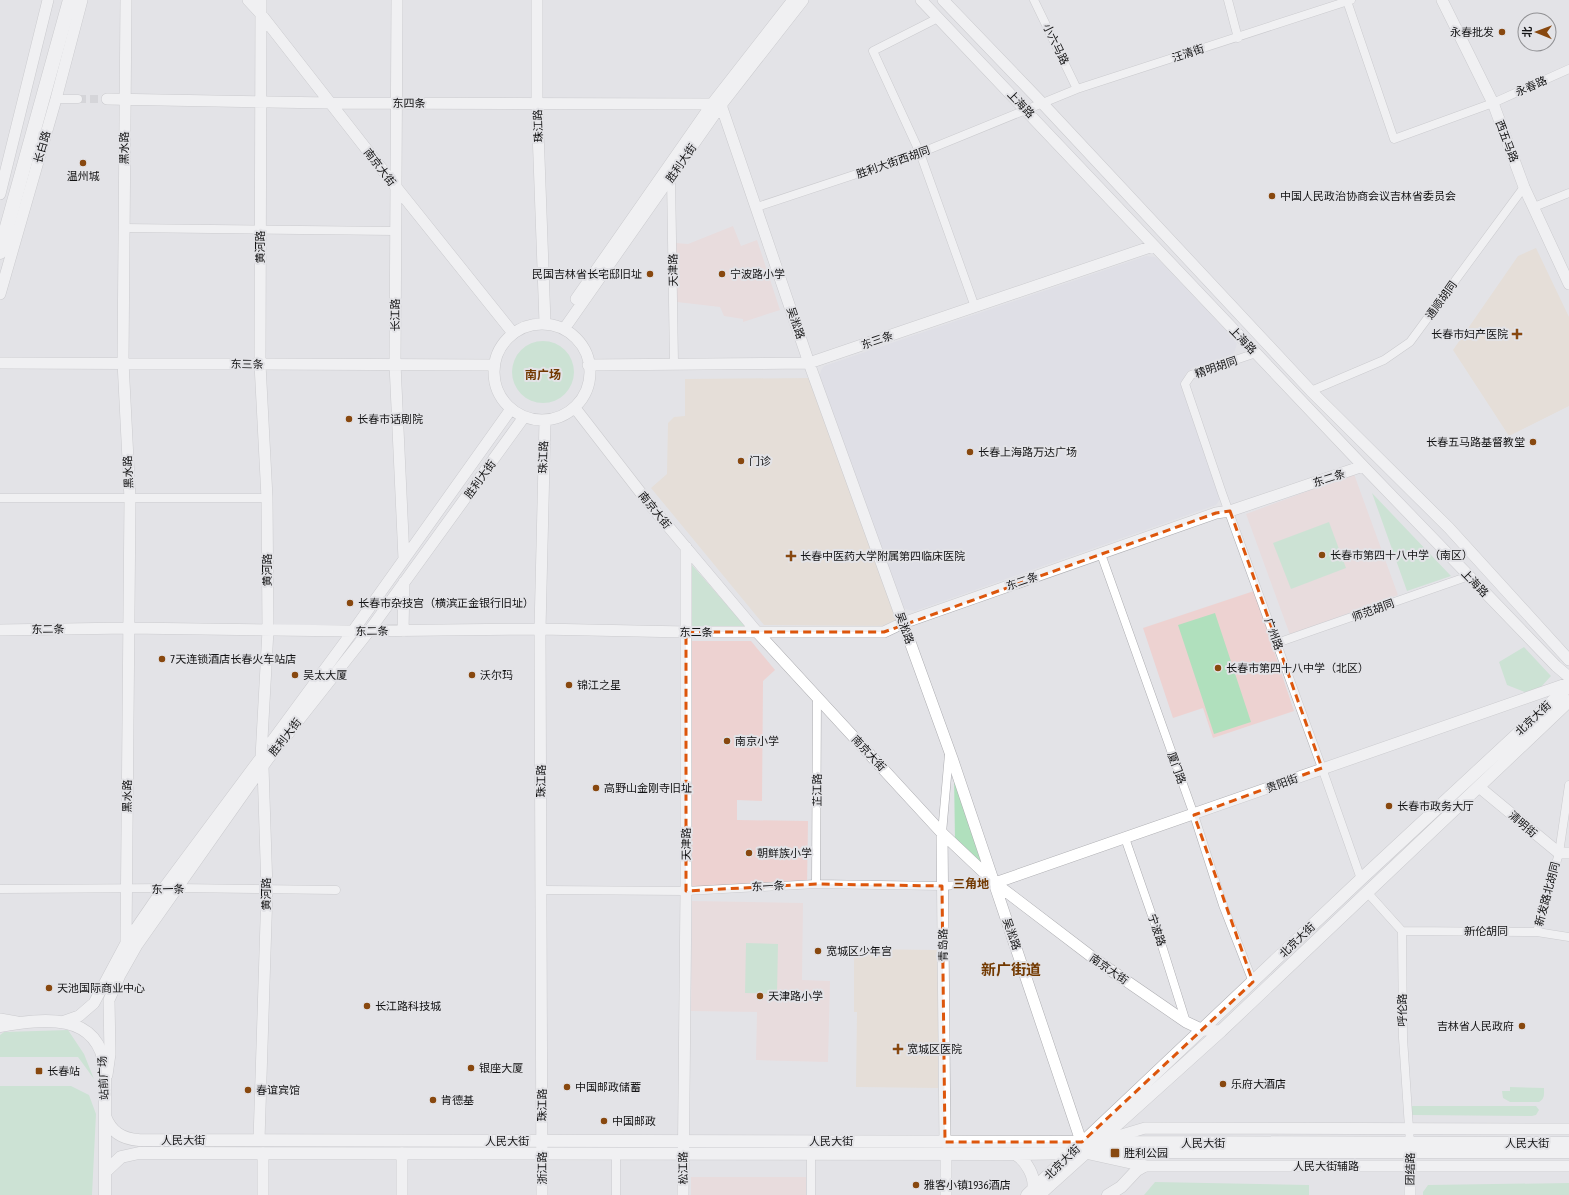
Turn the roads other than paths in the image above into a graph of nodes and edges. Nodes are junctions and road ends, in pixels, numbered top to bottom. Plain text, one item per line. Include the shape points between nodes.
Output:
1 (48, 0) edge
2 (70, 0) edge
3 (82, 0) edge
4 (126, 0) edge
5 (248, 0) edge
6 (260, 0) edge
7 (397, 0) edge
8 (537, 0) edge
9 (793, 0) edge
10 (803, 0) edge
11 (920, 0) edge
12 (943, 0) edge
13 (1034, 0) edge
14 (1228, 0) edge
15 (1442, 0) edge
16 (1349, 1) edge
17 (260, 13) junction
18 (938, 18) junction
19 (1238, 38) junction
20 (1569, 69) edge
21 (1077, 89) junction
22 (107, 98) tunnel mouth
23 (56, 99) junction
24 (78, 99) tunnel mouth
25 (124, 99) junction
26 (259, 102) junction
27 (330, 103) junction
28 (396, 103) junction
29 (537, 103) junction
30 (1493, 103) junction
31 (1043, 104) junction
32 (716, 105) junction
33 (1027, 111) junction
34 (920, 153) junction
35 (671, 177) junction
36 (1524, 186) junction
37 (396, 187) junction
38 (1569, 193) edge
39 (0, 194) edge
40 (757, 207) junction
41 (1534, 207) junction
42 (123, 228) junction
43 (260, 229) junction
44 (394, 231) junction
45 (1153, 246) junction
46 (0, 252) edge
47 (1569, 284) edge
48 (0, 294) edge
49 (975, 308) junction
50 (545, 323) junction
51 (561, 327) junction
52 (513, 333) junction
53 (1256, 353) junction
54 (123, 362) junction
55 (0, 363) edge
56 (674, 363) junction
57 (810, 363) junction
58 (260, 364) junction
59 (395, 364) junction
60 (493, 365) junction
61 (588, 365) junction
62 (1186, 388) joint
63 (1310, 392) junction
64 (575, 408) junction
65 (511, 409) junction
66 (524, 417) junction
67 (545, 421) junction
68 (1363, 466) junction
69 (0, 498) edge
70 (267, 498) junction
71 (130, 499) junction
72 (1230, 511) junction
73 (686, 548) junction
74 (1101, 554) junction
75 (404, 558) junction
76 (1469, 576) junction
77 (404, 582) junction
78 (903, 623) junction
79 (128, 628) junction
80 (540, 629) junction
81 (0, 630) edge
82 (268, 630) junction
83 (353, 631) junction
84 (369, 631) junction
85 (403, 631) junction
86 (686, 632) junction
87 (757, 632) junction
88 (1277, 642) junction
89 (1569, 660) edge
90 (1569, 677) edge
91 (1569, 685) edge
92 (817, 697) junction
93 (1569, 701) edge
94 (949, 749) junction
95 (262, 762) junction
96 (1322, 768) junction
97 (1569, 785) edge
98 (1479, 787) junction
99 (1194, 815) junction
100 (942, 833) junction
101 (1125, 838) junction
102 (1564, 853) edge
103 (1360, 879) junction
104 (816, 884) junction
105 (994, 884) junction
106 (942, 886) junction
107 (176, 888) junction
108 (0, 889) edge
109 (125, 889) junction
110 (163, 889) junction
111 (267, 890) junction
112 (336, 890) dead end
113 (542, 890) junction
114 (686, 891) junction
115 (1366, 891) junction
116 (1402, 931) junction
117 (1537, 932) junction
118 (1569, 937) edge
119 (126, 943) junction
120 (1253, 982) junction
121 (0, 1019) edge
122 (62, 1022) junction
123 (1186, 1022) junction
124 (20, 1023) junction
125 (0, 1026) edge
126 (1203, 1030) junction
127 (1221, 1030) junction
128 (105, 1083) junction
129 (105, 1116) junction
130 (1410, 1129) junction
131 (1569, 1129) edge
132 (259, 1140) junction
133 (542, 1141) junction
134 (682, 1141) junction
135 (944, 1142) junction
136 (1098, 1142) junction
137 (1569, 1143) edge
138 (1084, 1147) junction
139 (1410, 1148) junction
140 (1569, 1152) edge
141 (263, 1153) junction
142 (402, 1153) junction
143 (542, 1153) junction
144 (1071, 1153) junction
145 (616, 1154) junction
146 (683, 1154) junction
147 (811, 1154) junction
148 (946, 1154) junction
149 (1015, 1154) junction
150 (1144, 1166) junction
151 (1410, 1166) junction
152 (1569, 1166) edge
153 (105, 1172) junction
154 (105, 1193) edge
155 (1033, 1193) edge
156 (263, 1195) edge
157 (402, 1195) edge
158 (542, 1195) edge
159 (616, 1195) edge
160 (683, 1195) edge
161 (810, 1195) edge
162 (946, 1195) edge
163 (1108, 1195) edge
164 (1410, 1195) edge

1 - 39 street
2 - 46 highway
3 - 23 street, 长白路
4 - 25 street, 黑水路
5 - 17 street, 南京大街
6 - 17 street, 黄河路
7 - 28 street, 长江路
8 - 29 street, 珠江路
9 - 32 street, 胜利大街
10 - 32 street, 胜利大街
11 - 18 street, 上海路
12 - 31 street, 上海路
13 - 21 street, 小六马路
14 - 19 street
15 - 30 street, 西五马路
16 - 19 street, 汪清街
16 - 30 street, 永春路 via 1394,139
17 - 26 street, 黄河路
17 - 27 street, 南京大街
18 - 33 street, 上海路
18 - 34 street via 873,51
19 - 21 street, 汪清街
20 - 30 street, 永春路
21 - 31 street, 汪清街
22 - 25 street, 东四条
23 - 24 street
23 - 48 street, 长白路
25 - 26 street, 东四条
25 - 42 street, 黑水路
26 - 27 street, 东四条
26 - 43 street, 黄河路
27 - 28 street, 东四条
27 - 37 street, 南京大街
28 - 29 street, 东四条
28 - 37 street, 长江路
29 - 32 street, 东四条
29 - 50 street, 珠江路
30 - 36 street, 西五马路
31 - 33 street, 汪清街
31 - 63 street, 上海路
32 - 35 street, 胜利大街
32 - 40 street, 吴淞路
32 - 51 street, 胜利大街
33 - 34 street, 胜利大街西胡同
33 - 45 street, 上海路
34 - 40 street, 胜利大街西胡同
34 - 49 street
35 - 51 street, 胜利大街
35 - 56 street, 天津路
36 - 41 street, 西五马路
36 - 63 street, 通顺胡同 via 1410,342 1384,360
37 - 44 street, 长江路
37 - 52 street, 南京大街
38 - 41 street
40 - 57 street, 吴淞路
41 - 47 street, 西五马路
42 - 43 street
42 - 54 street, 黑水路
43 - 44 street
43 - 58 street, 黄河路
44 - 59 street, 长江路
45 - 49 street, 东三条
45 - 53 street, 上海路
49 - 57 street, 东三条
50 - 51 street
50 - 52 street via 533,324
51 - 61 street via 587,352
52 - 60 street via 502,345
53 - 62 street, 精明胡同 via 1191,375 1187,379
53 - 68 street, 上海路
54 - 55 street, 东三条
54 - 58 street, 东三条
54 - 71 street, 黑水路
56 - 57 street, 东三条
56 - 61 street, 东三条
57 - 78 street, 吴淞路
58 - 59 street, 东三条
58 - 70 street, 黄河路
59 - 60 street, 东三条
59 - 75 street, 长江路
60 - 65 street via 497,389
61 - 64 street via 587,392
62 - 72 street, 广州路
63 - 89 street, 上海路 via 1449,528
64 - 67 street via 562,416
64 - 73 street, 南京大街
65 - 66 street
65 - 75 street, 胜利大街
66 - 67 street
66 - 77 street, 胜利大街
67 - 80 street, 珠江路
68 - 72 street, 东二条
68 - 76 street, 上海路
69 - 71 street
70 - 71 street
70 - 82 street, 黄河路
71 - 79 street, 黑水路
72 - 74 street, 东二条 via 1216,513
72 - 88 street, 广州路
73 - 86 street, 天津路
73 - 87 street, 南京大街
74 - 78 street, 东二条
74 - 99 street, 厦门路
75 - 77 street, 长江路
75 - 83 street, 胜利大街
76 - 88 street, 师范胡同
76 - 90 street, 上海路
77 - 84 street, 胜利大街
77 - 85 street, 长江路
78 - 87 street, 东二条 via 884,632
78 - 94 street, 吴淞路
79 - 81 street, 东二条
79 - 82 street, 东二条
79 - 109 street, 黑水路
80 - 85 street, 东二条
80 - 86 street, 东二条
80 - 113 street, 珠江路
82 - 83 street, 东二条
82 - 95 street, 黄河路
83 - 84 street, 东二条
83 - 95 street, 胜利大街
84 - 85 street, 东二条
84 - 95 street, 胜利大街
86 - 87 street, 东二条
86 - 114 street, 天津路
87 - 92 street, 南京大街
88 - 96 street, 广州路
91 - 96 street, 贵阳街
91 - 103 main road, 北京大街
92 - 100 street, 南京大街
92 - 104 street, 芷江路
93 - 98 main road, 北京大街
94 - 100 street, 青岛路
94 - 105 street, 吴淞路
95 - 107 street, 胜利大街
95 - 110 street, 胜利大街
95 - 111 street, 黄河路
96 - 99 street, 贵阳街
96 - 103 street, 广州路
97 - 102 street, 新发路北胡同
98 - 102 street, 清明街
98 - 115 main road, 北京大街
99 - 101 street, 贵阳街
99 - 120 street, 厦门路 via 1223,905
100 - 105 street, 南京大街
100 - 106 street, 青岛路
101 - 105 street, 贵阳街
101 - 123 street, 宁波路
102 - 117 street, 新发路北胡同
103 - 120 main road, 北京大街
104 - 106 street, 东一条
104 - 114 street, 东一条
105 - 106 street, 东一条
105 - 123 street, 南京大街 via 1096,960
105 - 138 street, 吴淞路
106 - 135 street, 青岛路
107 - 110 street, 东一条
107 - 111 street, 东一条
107 - 128 street, 胜利大街 via 137,945 109,1000 110,1054
108 - 109 street, 东一条
109 - 110 street, 东一条
109 - 119 street, 黑水路
110 - 119 street, 胜利大街
111 - 112 street, 东一条
111 - 132 street, 黄河路
113 - 114 street, 东一条
113 - 133 street, 珠江路
114 - 134 street, 天津路
115 - 116 street
115 - 127 main road, 北京大街
116 - 117 street, 新伦胡同
116 - 130 street, 呼伦路 via 1402,1038
117 - 118 street, 新伦胡同
119 - 122 street, 胜利大街 via 94,1003 79,1016
120 - 126 main road, 北京大街
121 - 124 street
122 - 124 main road, 站前广场
122 - 128 main road, 站前广场 via 85,1030 98,1043 103,1057
123 - 126 street, 南京大街
124 - 125 main road, 站前广场
126 - 127 street, 南京大街
126 - 138 main road, 北京大街
127 - 136 main road, 北京大街
128 - 129 main road, 站前广场
129 - 132 main road, 人民大街 via 115,1132 132,1140
129 - 153 main road, 站前广场
130 - 131 street
130 - 136 street via 1145,1128
130 - 139 street, 呼伦路
132 - 133 main road, 人民大街
133 - 134 main road, 人民大街
133 - 143 street, 浙江路
134 - 135 main road, 人民大街
134 - 146 street, 松江路
135 - 138 main road, 人民大街
136 - 138 main road, 人民大街
136 - 139 main road, 人民大街
137 - 139 main road, 人民大街
138 - 139 main road, 人民大街
138 - 144 main road, 北京大街
138 - 150 street, 人民大街辅路
138 - 155 main road, 北京大街
139 - 140 main road, 人民大街
139 - 151 street, 团结路
141 - 142 main road, 人民大街
141 - 153 main road, 人民大街 via 132,1153 121,1157
141 - 156 street
142 - 143 main road, 人民大街
142 - 157 street
143 - 145 main road, 人民大街
143 - 158 street, 浙江路
144 - 149 main road, 人民大街
144 - 155 main road, 北京大街
145 - 146 main road, 人民大街
145 - 159 street
146 - 147 main road, 人民大街
146 - 160 street, 松江路
147 - 148 main road, 人民大街
147 - 161 street
148 - 149 main road, 人民大街
148 - 162 street
149 - 155 main road via 1027,1166 1033,1180
150 - 151 street, 人民大街辅路
150 - 163 main road
151 - 152 street, 人民大街辅路
151 - 164 street, 团结路
153 - 154 main road, 站前广场

